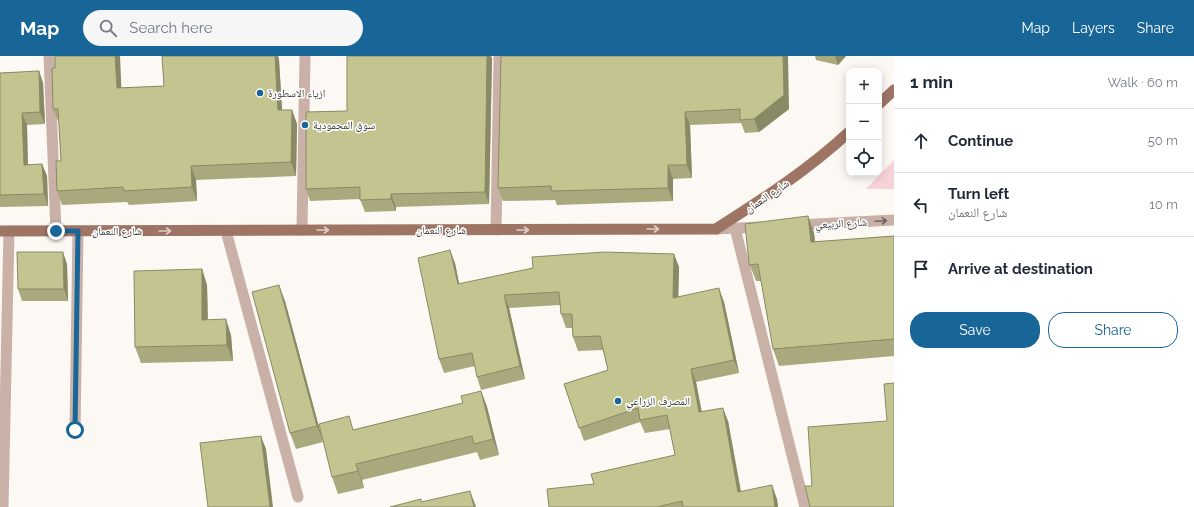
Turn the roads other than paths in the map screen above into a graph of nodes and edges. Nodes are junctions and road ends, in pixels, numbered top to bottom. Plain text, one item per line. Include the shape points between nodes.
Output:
1 (49, 56) edge
2 (305, 56) edge
3 (499, 56) edge
4 (894, 90) edge
5 (882, 101) edge
6 (846, 135) edge
7 (894, 220) edge
8 (735, 228) junction
9 (716, 229) junction
10 (302, 230) junction
11 (496, 230) junction
12 (5, 231) edge
13 (56, 231) junction
14 (78, 231) junction
15 (226, 231) junction
16 (75, 430) dead end
17 (298, 497) dead end
18 (3, 507) edge
19 (804, 507) edge

1 - 13 street
2 - 10 street
3 - 11 street
4 - 5 main road
6 - 9 main road, شارع النعمان via 823,156 773,193
8 -> 7 street, شارع الربيعي
8 - 9 street, شارع الربيعي
8 - 19 street
11 -> 9 main road, شارع النعمان
10 -> 11 main road, شارع النعمان
10 - 15 main road, شارع النعمان
12 - 13 main road, شارع النعمان
12 - 18 street
13 - 14 main road, شارع النعمان
14 -> 15 main road, شارع النعمان
14 - 16 street
15 - 17 street

